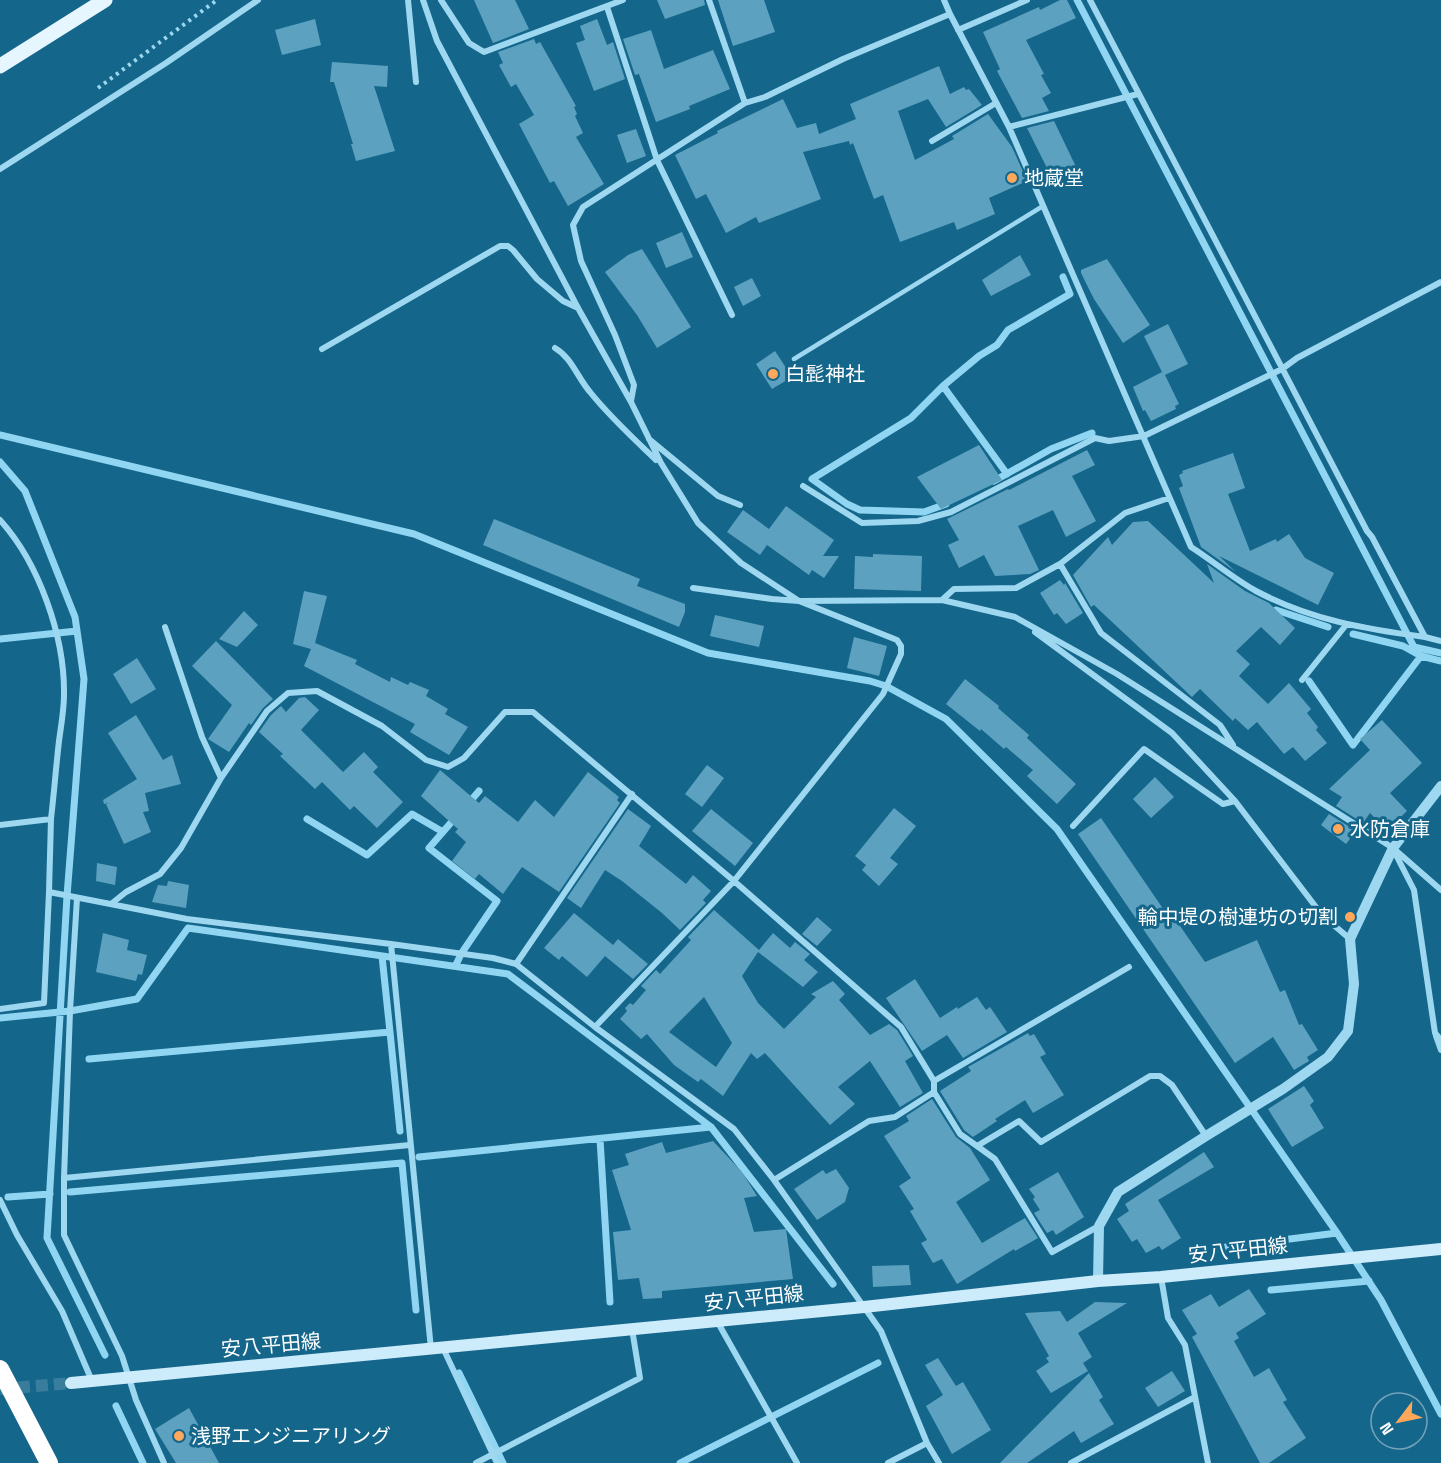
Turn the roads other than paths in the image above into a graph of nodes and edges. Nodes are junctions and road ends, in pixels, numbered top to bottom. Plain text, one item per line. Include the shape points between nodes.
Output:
1 (105, 0) edge
2 (258, 0) edge
3 (408, 0) edge
4 (423, 0) edge
5 (441, 0) edge
6 (623, 0) edge
7 (709, 0) edge
8 (944, 0) edge
9 (1028, 0) edge
10 (1090, 0) edge
11 (607, 7) junction
12 (950, 14) junction
13 (958, 30) junction
14 (0, 66) edge
15 (416, 82) dead end
16 (1138, 93) junction
17 (745, 103) junction
18 (996, 103) junction
19 (1009, 127) junction
20 (932, 141) dead end
21 (657, 160) junction
22 (0, 169) edge
23 (1043, 206) junction
24 (1441, 282) edge
25 (578, 308) junction
26 (732, 315) dead end
27 (555, 348) dead end
28 (322, 349) dead end
29 (794, 359) dead end
30 (1282, 369) junction
31 (631, 402) junction
32 (1144, 436) junction
33 (647, 437) junction
34 (661, 464) junction
35 (803, 486) dead end
36 (1169, 498) junction
37 (740, 505) dead end
38 (0, 520) edge
39 (1060, 564) junction
40 (693, 588) dead end
41 (942, 600) junction
42 (800, 601) junction
43 (1015, 617) junction
44 (1346, 625) junction
45 (165, 627) dead end
46 (1425, 637) junction
47 (1441, 641) edge
48 (1302, 680) dead end
49 (1234, 748) junction
50 (221, 778) junction
51 (1441, 786) edge
52 (632, 794) junction
53 (1235, 801) junction
54 (51, 819) junction
55 (0, 825) edge
56 (1073, 826) dead end
57 (1393, 848) junction
58 (734, 881) junction
59 (1441, 890) edge
60 (49, 892) junction
61 (76, 898) junction
62 (111, 904) junction
63 (1350, 939) junction
64 (392, 944) junction
65 (516, 964) junction
66 (1129, 967) dead end
67 (0, 1009) edge
68 (595, 1027) junction
69 (1435, 1033) junction
70 (1441, 1040) edge
71 (1441, 1050) edge
72 (934, 1081) junction
73 (934, 1092) junction
74 (1206, 1136) junction
75 (410, 1145) junction
76 (977, 1146) junction
77 (64, 1178) junction
78 (774, 1180) junction
79 (0, 1200) edge
80 (1099, 1226) junction
81 (1441, 1250) edge
82 (1161, 1278) junction
83 (1098, 1281) junction
84 (864, 1307) junction
85 (717, 1321) junction
86 (632, 1329) junction
87 (437, 1349) junction
88 (0, 1369) edge
89 (129, 1378) junction
90 (92, 1381) junction
91 (71, 1383) tunnel mouth
92 (1195, 1397) junction
93 (927, 1443) junction
94 (492, 1454) junction
95 (49, 1463) edge
96 (164, 1463) edge
97 (476, 1463) edge
98 (497, 1463) edge
99 (797, 1463) edge
100 (888, 1463) edge
101 (939, 1463) edge
102 (1071, 1463) edge
103 (1208, 1463) edge

1 - 14 main road
2 - 22 street
3 - 15 street
4 - 25 street via 437,41
5 - 11 street via 470,43 484,52
6 - 11 street
7 - 17 street
8 - 12 street
9 - 13 street
10 - 16 street
11 - 21 street
12 - 13 street
12 - 17 street
13 - 18 street
16 - 19 street
16 - 30 street
17 - 21 street
18 - 19 street
18 - 20 street
19 - 23 street
21 - 26 street
21 - 31 street via 583,207 573,225 581,261 634,386
23 - 29 lane
23 - 32 street
24 - 30 street
25 - 28 street via 537,279 508,246 500,246
25 - 31 street
27 - 34 street via 565,354 588,390 623,430
30 - 32 street
30 - 46 street
31 - 33 street
32 - 35 street via 1109,441 1095,438 951,512 918,521 862,523
32 - 36 street
33 - 34 street
33 - 37 street via 718,496
34 - 42 street via 698,523 741,563
36 - 39 street via 1125,513
36 - 44 street via 1191,547 1254,590
38 - 54 street via 37,576 51,610 63,660 64,696
39 - 41 street via 1016,588 954,589
39 - 49 street via 1101,633 1220,725
40 - 42 street
41 - 42 street
41 - 43 street
42 - 58 street via 897,640 901,654 883,694
43 - 49 street via 1117,674
43 - 53 street via 1172,733
44 - 46 street
44 - 48 street
45 - 50 street via 202,737
46 - 47 street
49 - 57 street
50 - 52 street via 267,711 288,693 317,691 382,726 426,760 448,767 464,758 505,712 533,712
50 - 62 street via 181,848 160,874
51 - 57 street
52 - 58 street
52 - 65 street
53 - 56 street via 1223,804 1144,749
53 - 63 street via 1322,915
54 - 55 street
54 - 60 street
57 - 59 street
57 - 63 street
57 - 69 street via 1414,890
58 - 68 street
58 - 72 street via 902,1027
60 - 61 street
60 - 67 street via 44,1003
61 - 62 street
61 - 77 street
62 - 64 street via 187,919
63 - 74 street via 1354,984 1348,1031 1328,1057
64 - 65 street
64 - 75 street
65 - 68 street
66 - 72 street
68 - 78 street via 734,1129
69 - 70 street
69 - 71 street
72 - 73 street
73 - 76 street via 960,1134
73 - 78 street via 895,1117 869,1121
74 - 76 street via 1172,1084 1160,1076 1150,1076 1041,1142 1019,1121
74 - 80 street via 1118,1192
75 - 77 street
75 - 87 street
76 - 80 street via 995,1159 1052,1252
77 - 89 street via 64,1234
78 - 84 street
79 - 90 street via 62,1311
80 - 83 street
81 - 82 main road, 安八平田線
82 - 83 main road, 安八平田線
82 - 92 street via 1168,1318 1185,1345
83 - 84 main road, 安八平田線
84 - 85 main road, 安八平田線
84 - 93 street via 881,1332
85 - 86 main road, 安八平田線
85 - 99 street
86 - 87 main road, 安八平田線
86 - 94 street via 640,1378
87 - 89 main road, 安八平田線
87 - 94 street
88 - 95 highway
89 - 90 main road, 安八平田線
89 - 96 street
90 - 91 main road, 安八平田線
92 - 102 street
92 - 103 street
93 - 100 street
93 - 101 street
94 - 97 street
94 - 98 street

